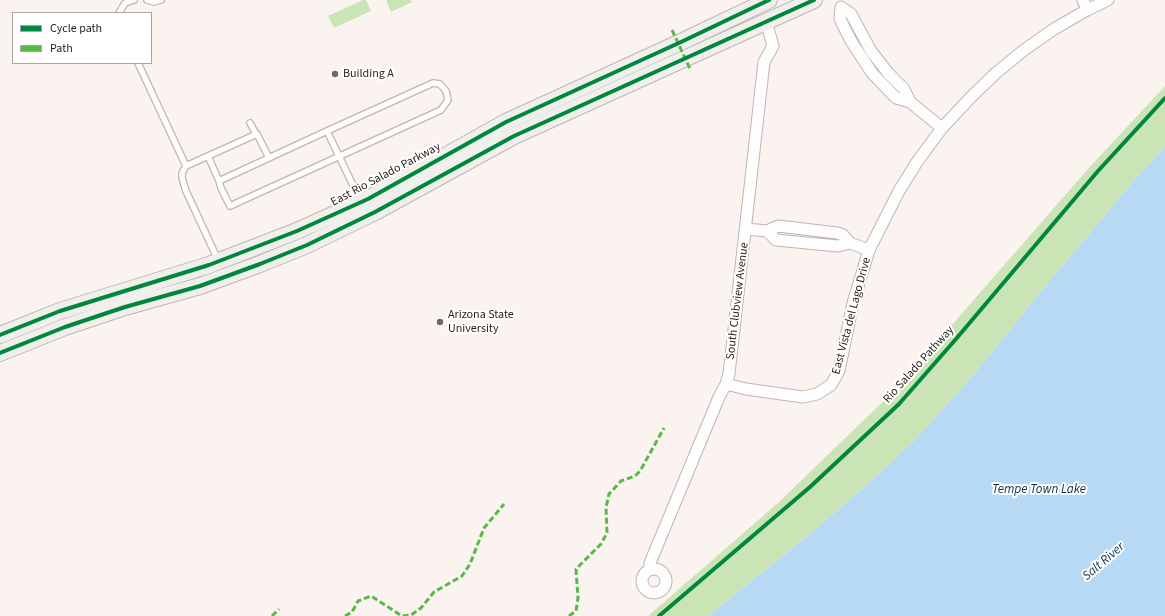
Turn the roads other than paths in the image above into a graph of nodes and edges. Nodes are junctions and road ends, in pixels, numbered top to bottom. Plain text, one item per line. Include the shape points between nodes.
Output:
1 (134, 0) edge
2 (147, 0) edge
3 (161, 0) edge
4 (769, 0) edge
5 (814, 0) edge
6 (1108, 0) edge
7 (840, 3) edge
8 (1085, 5) edge
9 (120, 12) edge
10 (766, 22) junction
11 (138, 64) edge
12 (250, 123) dead end
13 (942, 128) junction
14 (327, 131) junction
15 (256, 134) junction
16 (208, 156) junction
17 (339, 157) junction
18 (269, 158) junction
19 (186, 166) junction
20 (219, 181) junction
21 (361, 202) junction
22 (746, 229) junction
23 (869, 250) junction
24 (218, 262) junction
25 (0, 335) edge
26 (0, 353) edge
27 (726, 384) junction
28 (650, 569) dead end

1 - 9 lane via 124,4
2 - 3 lane
4 - 21 main road, East Rio Salado Parkway via 506,122
5 - 10 main road
6 - 8 street, East Vista del Lago Drive
7 - 13 street via 851,14 871,51 904,89 910,102
8 - 13 street, East Vista del Lago Drive via 996,73
10 - 22 street, South Clubview Avenue via 772,46 764,62
10 - 26 main road via 514,136 382,209 307,245 200,286 65,327
11 - 19 lane
12 - 15 lane
13 - 23 street, East Vista del Lago Drive via 902,185
14 - 17 lane
14 - 17 lane via 433,83 440,84 446,91 448,100 441,110
14 - 18 lane
15 - 16 lane
15 - 18 lane
16 - 19 lane
16 - 20 lane
17 - 20 lane via 230,206
17 - 21 lane
18 - 20 lane
19 - 24 lane via 182,173 186,191
21 - 24 main road, East Rio Salado Parkway via 298,231
22 - 23 street via 767,232 776,240 838,246 850,243
22 - 27 street, South Clubview Avenue
23 - 27 street, East Vista del Lago Drive via 853,303 839,371 831,385 817,394 803,397
24 - 25 main road, East Rio Salado Parkway via 60,311
27 - 28 street, South Clubview Avenue via 650,563

